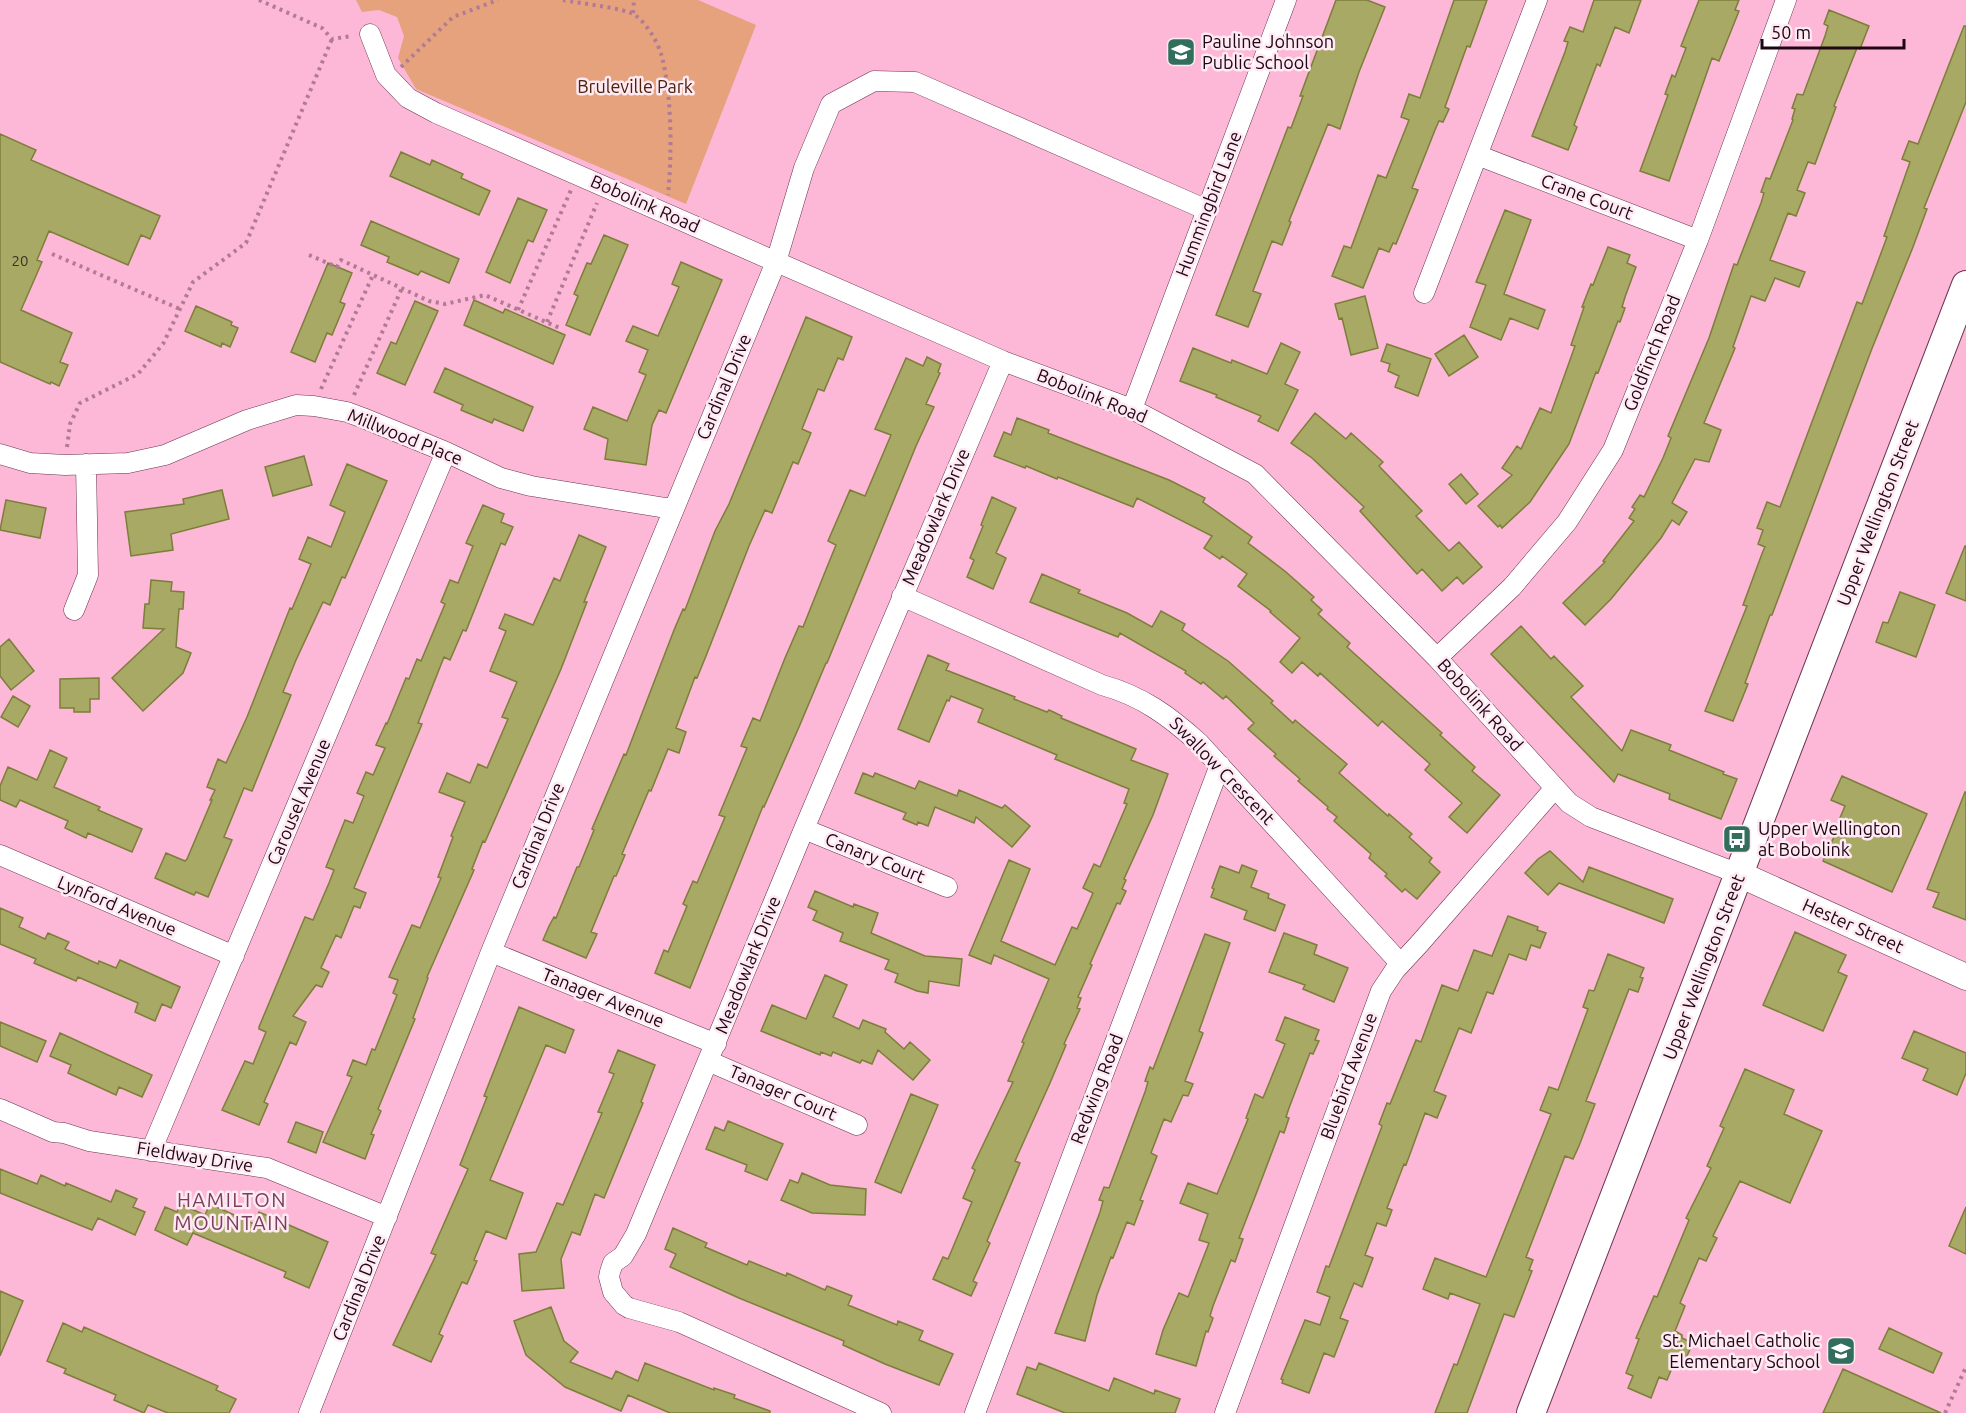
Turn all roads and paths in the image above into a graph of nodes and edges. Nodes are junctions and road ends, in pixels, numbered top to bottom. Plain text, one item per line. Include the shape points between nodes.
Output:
1 (259, 0) edge
2 (498, 0) edge
3 (563, 0) edge
4 (634, 0) edge
5 (1286, 0) edge
6 (1537, 0) edge
7 (1786, 0) edge
8 (633, 13) junction
9 (370, 34) joint
10 (332, 39) junction
11 (391, 79) junction
12 (1477, 155) junction
13 (578, 174) junction
14 (605, 186) junction
15 (1207, 210) junction
16 (672, 216) junction
17 (1698, 240) junction
18 (52, 254) dead end
19 (309, 255) dead end
20 (776, 262) junction
21 (373, 275) junction
22 (1966, 285) edge
23 (402, 288) junction
24 (1424, 292) dead end
25 (180, 309) junction
26 (518, 310) junction
27 (547, 322) junction
28 (562, 329) dead end
29 (1003, 361) junction
30 (314, 406) junction
31 (1132, 409) junction
32 (346, 412) junction
33 (446, 452) junction
34 (0, 454) edge
35 (86, 464) junction
36 (65, 465) junction
37 (672, 509) junction
38 (902, 596) junction
39 (74, 610) dead end
40 (1437, 658) junction
41 (1220, 765) junction
42 (1556, 788) junction
43 (804, 830) junction
44 (0, 855) edge
45 (1739, 874) junction
46 (947, 887) dead end
47 (491, 952) junction
48 (234, 956) junction
49 (1400, 963) junction
50 (1966, 977) edge
51 (712, 1052) junction
52 (0, 1108) edge
53 (857, 1125) dead end
54 (151, 1151) junction
55 (387, 1217) junction
56 (1966, 1367) edge
57 (309, 1413) edge
58 (881, 1413) edge
59 (975, 1413) edge
60 (1225, 1413) edge
61 (1531, 1413) edge
62 (1946, 1413) edge

1 - 10 path via 321,28
2 - 11 path via 453,17
3 - 8 path
4 - 8 path
5 - 15 street, Hummingbird Lane
6 - 12 street
7 - 17 street, Goldfinch Road
8 - 16 path via 649,28 662,56
9 - 10 path
9 - 11 street, Bobolink Road
10 - 25 path via 246,243 193,282
11 - 13 street, Bobolink Road via 408,98 436,113
12 - 17 street, Crane Court
12 - 24 street
13 - 14 street, Bobolink Road
13 - 26 path
14 - 16 street, Bobolink Road
14 - 27 path
15 - 20 street, Cardinal Drive via 915,82 874,81 831,104 804,168
15 - 31 street, Hummingbird Lane
16 - 20 street, Bobolink Road
17 - 40 street, Goldfinch Road via 1613,450 1567,522 1512,587
18 - 25 path
19 - 21 path via 337,267 340,260
20 - 29 street, Bobolink Road
20 - 37 street, Cardinal Drive
21 - 23 path
21 - 30 path
22 - 45 main road, Upper Wellington Street
23 - 26 path via 445,304 484,295
23 - 32 path
25 - 36 path via 163,344 138,374 80,404 70,424
26 - 27 path
27 - 28 path
29 - 31 street, Bobolink Road
29 - 38 street, Meadowlark Drive
30 - 32 street, Millwood Place
30 - 35 street, Millwood Place via 296,405 247,420 165,455 128,463
31 - 40 street, Bobolink Road via 1255,474
32 - 33 street, Millwood Place
33 - 37 street, Millwood Place via 501,478 531,486
33 - 48 street, Carousel Avenue
34 - 36 street, Millwood Place via 30,463
35 - 36 street, Millwood Place
35 - 39 street via 88,575
37 - 47 street, Cardinal Drive
38 - 41 street, Swallow Crescent via 1149,704 1176,722
38 - 43 street, Meadowlark Drive
40 - 42 street, Bobolink Road
41 - 49 street, Swallow Crescent
41 - 59 street, Redwing Road
42 - 45 street, Bobolink Road via 1569,803 1591,817
42 - 49 street, Bluebird Avenue
43 - 46 street, Canary Court
43 - 51 street, Meadowlark Drive
44 - 48 street, Lynford Avenue
45 - 50 street, Hester Street
45 - 61 main road, Upper Wellington Street
47 - 51 street, Tanager Avenue
47 - 55 street, Cardinal Drive
48 - 54 street, Carousel Avenue
49 - 60 street, Bluebird Avenue via 1374,1008
51 - 53 street, Tanager Court
51 - 58 street, Meadowlark Drive via 636,1234 623,1256 613,1263 609,1277 613,1292 629,1308 679,1322
52 - 54 street, Fieldway Drive via 53,1132
54 - 55 street, Fieldway Drive via 267,1168
55 - 57 street, Cardinal Drive
56 - 62 path

